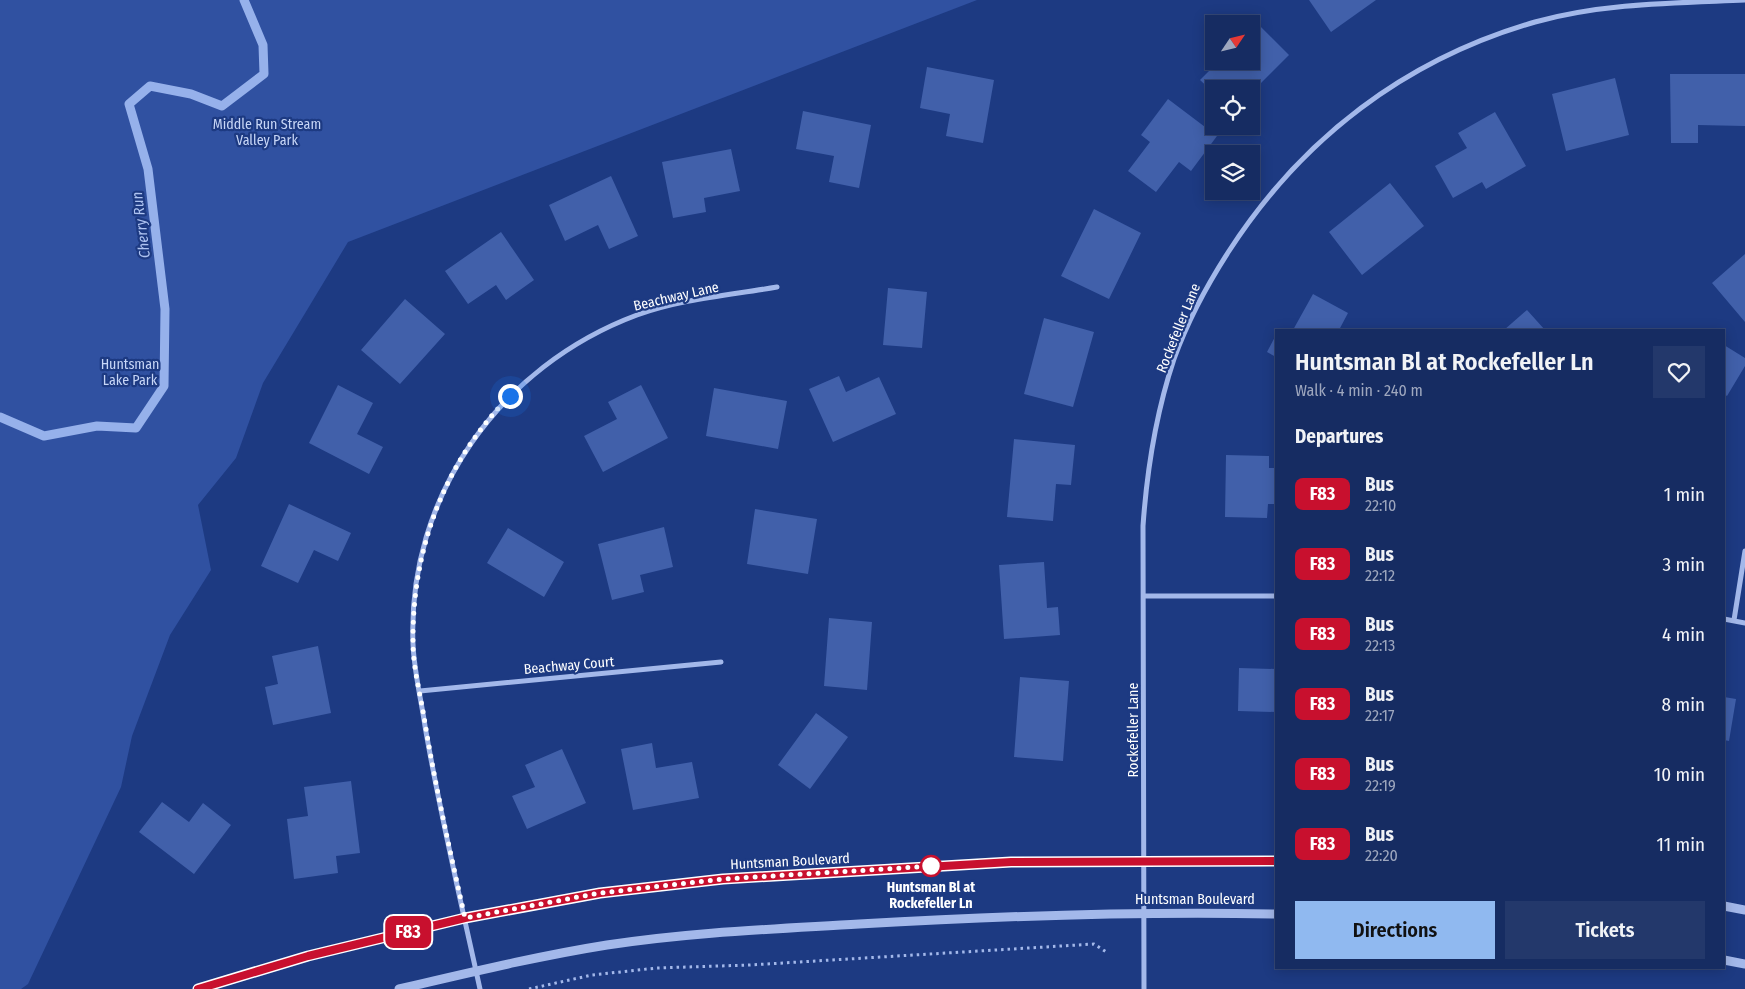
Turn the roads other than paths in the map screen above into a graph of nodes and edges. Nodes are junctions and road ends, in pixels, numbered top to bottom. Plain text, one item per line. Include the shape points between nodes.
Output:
1 (1745, 0) edge
2 (777, 287) dead end
3 (1745, 551) edge
4 (1144, 596) junction
5 (1275, 596) edge
6 (1725, 619) edge
7 (1734, 620) junction
8 (1745, 623) edge
9 (721, 662) dead end
10 (420, 691) junction
11 (1145, 860) junction
12 (1275, 861) edge
13 (1725, 906) edge
14 (1745, 910) edge
15 (1144, 912) junction
16 (1275, 914) edge
17 (465, 918) junction
18 (1725, 960) edge
19 (1745, 964) edge
20 (476, 971) junction
21 (198, 989) edge
22 (399, 989) edge
23 (480, 989) edge
24 (1144, 989) edge

1 - 4 street, Rockefeller Lane via 1592,10 1488,37 1436,60 1370,100 1307,153 1253,214 1218,268 1174,359 1153,438 1146,484
2 - 10 street, Beachway Lane via 664,307 611,325 554,358 498,408 454,469 436,506 424,544 414,598 413,645
3 - 7 street
4 - 5 street
4 - 11 street, Rockefeller Lane
6 - 7 street
7 - 8 street
9 - 10 street, Beachway Court
10 - 17 street, Beachway Lane via 431,761
11 - 12 street, Huntsman Boulevard
11 - 15 street, Rockefeller Lane
11 - 17 street, Huntsman Boulevard via 1011,862 723,879 600,893
13 - 14 street
15 - 16 street, Huntsman Boulevard
15 - 20 street, Huntsman Boulevard via 1013,915 728,932 608,945
15 - 24 street, Rockefeller Lane
17 - 20 street, Beachway Lane
17 - 21 street, Huntsman Boulevard via 308,956
18 - 19 street
20 - 22 street, Huntsman Boulevard
20 - 23 street, Beachway Lane

